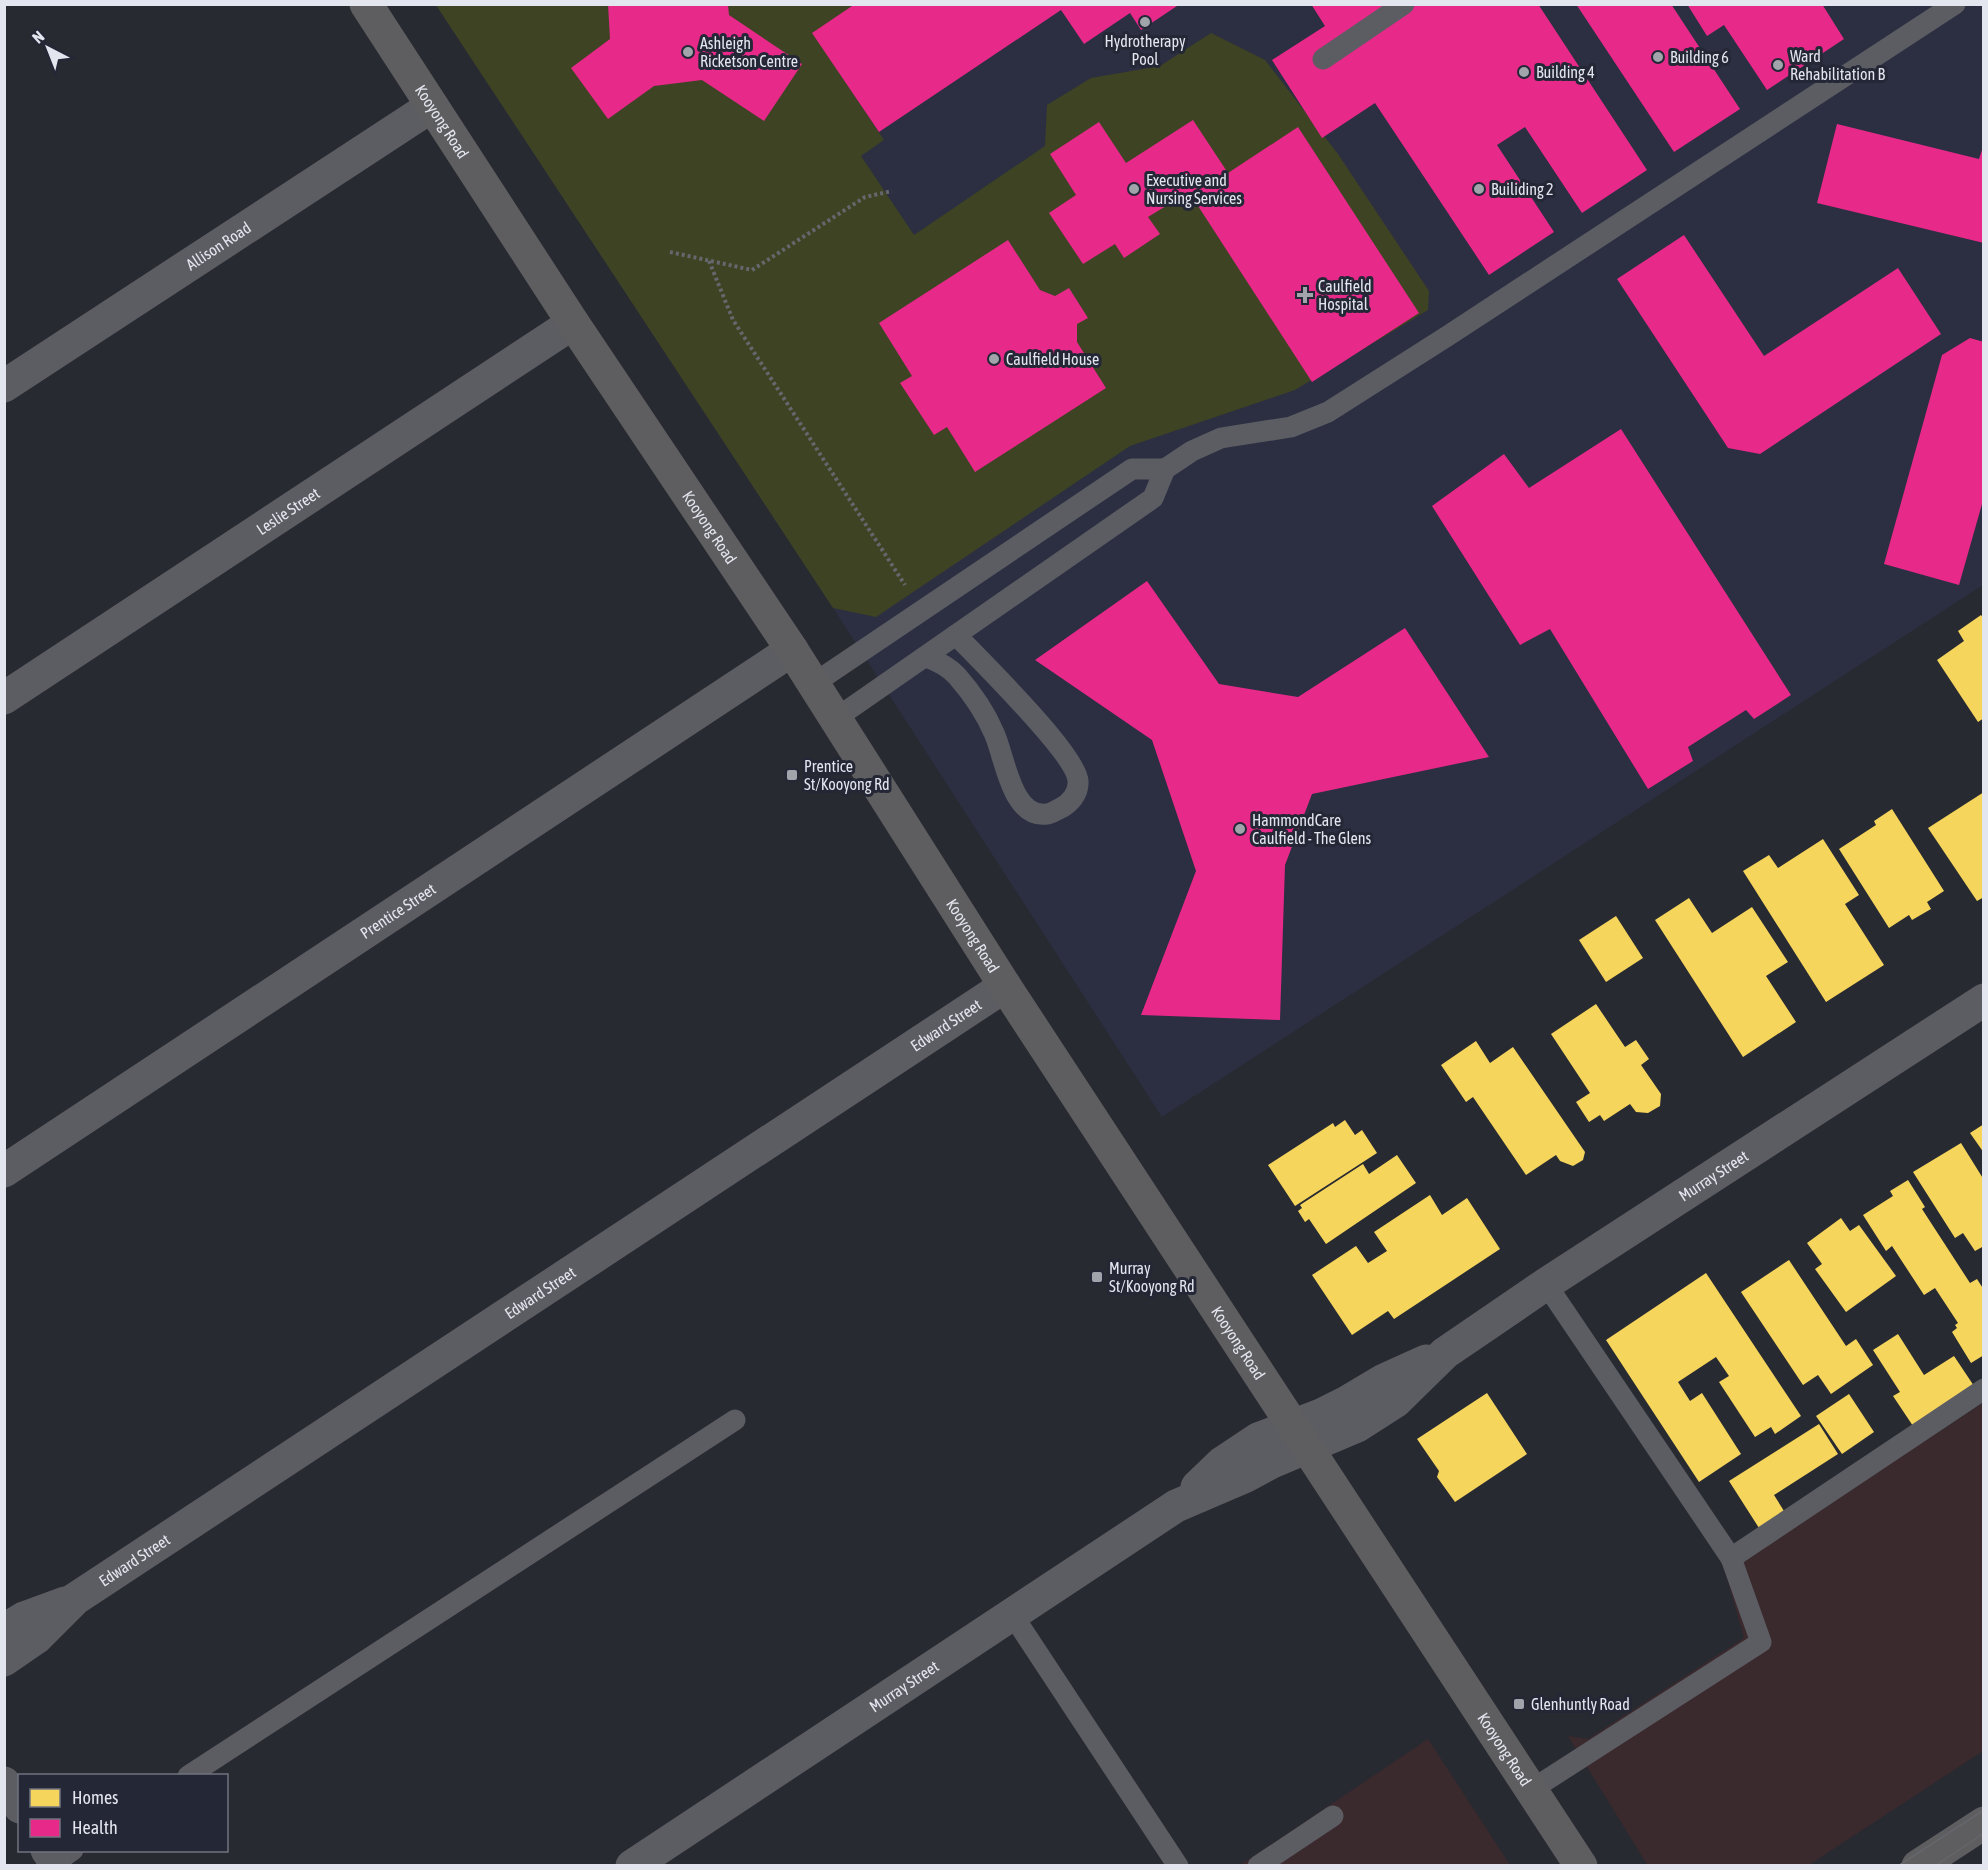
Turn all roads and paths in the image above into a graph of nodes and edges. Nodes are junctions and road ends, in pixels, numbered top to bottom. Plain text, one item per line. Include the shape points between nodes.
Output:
1 (366, 4) edge
2 (1404, 4) edge
3 (1955, 4) edge
4 (1323, 59) dead end
5 (432, 106) junction
6 (892, 191) dead end
7 (670, 252) dead end
8 (708, 261) junction
9 (573, 323) junction
10 (4, 386) edge
11 (1165, 469) junction
12 (921, 611) junction
13 (956, 635) junction
14 (792, 650) junction
15 (926, 657) junction
16 (813, 684) junction
17 (4, 698) edge
18 (835, 719) junction
19 (1005, 986) junction
20 (1983, 1000) edge
21 (4, 1172) edge
22 (1546, 1284) junction
23 (1983, 1389) edge
24 (735, 1420) dead end
25 (1301, 1436) junction
26 (1731, 1558) junction
27 (75, 1599) junction
28 (1012, 1614) junction
29 (4, 1630) edge
30 (4, 1660) edge
31 (191, 1774) edge
32 (4, 1783) edge
33 (1531, 1790) junction
34 (18, 1804) edge
35 (1332, 1816) dead end
36 (1983, 1823) edge
37 (632, 1866) edge
38 (1178, 1866) edge
39 (1258, 1866) edge
40 (1581, 1866) edge
41 (1918, 1866) edge

1 - 5 street, Kooyong Road
2 - 4 lane
3 - 11 lane via 1328,412 1291,427 1221,438
5 - 9 street, Kooyong Road
5 - 10 street, Allison Road
6 - 8 path via 865,197 752,270
7 - 8 path
8 - 12 path via 733,320
9 - 14 street, Kooyong Road
9 - 17 street, Leslie Street
11 - 12 lane via 1132,469
11 - 13 lane via 1153,498
12 - 16 lane
13 - 15 lane
13 - 15 lane via 1072,762 1079,780 1076,796 1063,807 1047,814 1032,812 1018,800 994,732 975,702 956,675
14 - 16 street, Kooyong Road
14 - 21 street, Prentice Street
15 - 18 lane
16 - 18 street, Kooyong Road
18 - 19 street, Kooyong Road
19 - 25 street, Kooyong Road
19 - 27 street, Edward Street
20 - 22 street, Murray Street
22 - 25 street, Murray Street via 1445,1353 1384,1380 1321,1415
22 - 26 lane
23 - 26 lane
24 - 31 lane
25 - 28 street, Murray Street via 1258,1440 1222,1463 1176,1506
25 - 33 street, Kooyong Road
26 - 33 lane via 1761,1642
27 - 29 street, Edward Street
27 - 30 street, Edward Street via 36,1638
28 - 37 street, Murray Street
28 - 38 lane
32 - 34 street
33 - 40 street, Kooyong Road
35 - 39 lane
36 - 41 street

